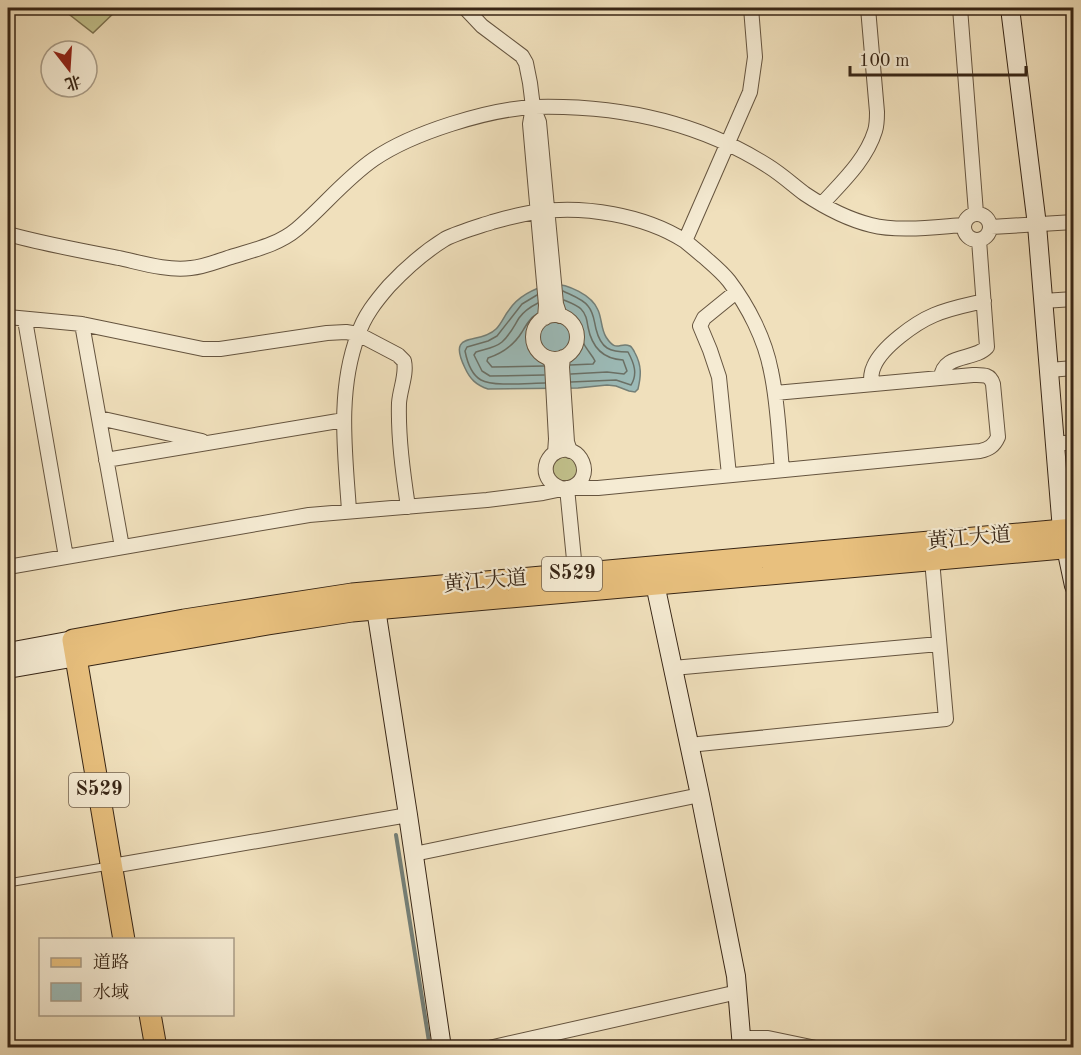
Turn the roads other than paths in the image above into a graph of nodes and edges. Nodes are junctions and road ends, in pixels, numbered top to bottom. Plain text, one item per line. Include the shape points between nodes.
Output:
1 (465, 8) edge
2 (751, 8) edge
3 (868, 8) edge
4 (960, 8) edge
5 (1010, 8) edge
6 (533, 107) junction
7 (729, 144) junction
8 (822, 204) junction
9 (543, 212) junction
10 (976, 213) junction
11 (1074, 222) edge
12 (964, 225) junction
13 (1037, 225) junction
14 (991, 227) junction
15 (8, 234) edge
16 (979, 240) junction
17 (685, 242) junction
18 (549, 283) junction
19 (736, 291) junction
20 (1074, 299) edge
21 (984, 301) junction
22 (1043, 301) junction
23 (560, 316) junction
24 (8, 317) edge
25 (545, 318) junction
26 (25, 320) junction
27 (82, 324) junction
28 (358, 334) junction
29 (556, 358) junction
30 (1074, 368) edge
31 (1048, 370) junction
32 (941, 378) junction
33 (871, 384) junction
34 (775, 393) junction
35 (560, 402) junction
36 (99, 418) junction
37 (344, 420) junction
38 (210, 442) junction
39 (1074, 442) edge
40 (1055, 444) junction
41 (570, 451) junction
42 (555, 453) junction
43 (106, 460) junction
44 (782, 470) junction
45 (729, 475) junction
46 (567, 488) junction
47 (408, 507) junction
48 (349, 510) junction
49 (1069, 538) edge
50 (122, 547) junction
51 (66, 557) junction
52 (932, 560) junction
53 (8, 567) edge
54 (576, 582) junction
55 (655, 584) junction
56 (1074, 586) edge
57 (376, 609) junction
58 (939, 644) junction
59 (81, 648) junction
60 (8, 652) edge
61 (673, 668) junction
62 (8, 669) edge
63 (689, 745) junction
64 (700, 795) junction
65 (408, 815) junction
66 (414, 854) junction
67 (118, 865) junction
68 (8, 883) edge
69 (124, 938) edge
70 (137, 938) edge
71 (738, 992) junction
72 (137, 1016) edge
73 (150, 1016) edge
74 (742, 1042) edge
75 (143, 1047) edge
76 (156, 1047) edge
77 (442, 1047) edge
78 (489, 1047) edge
79 (816, 1047) edge

1 - 6 street via 522,56
2 - 7 street via 753,75
3 - 8 street via 876,129 858,163
4 - 10 street
5 - 13 street
6 - 7 street via 632,113 667,121
6 - 9 street via 530,124
6 - 15 street via 473,118 409,140 353,175 286,237 203,266 161,267
7 - 8 street via 769,166
7 - 17 street
8 - 12 street via 873,226
9 - 17 street via 577,211 634,218
9 - 18 street
9 - 28 street via 482,225 447,238 418,257 372,305
10 - 12 street
10 - 14 street via 987,217
11 - 13 street
12 - 16 street via 968,236
13 - 14 street
13 - 22 street
14 - 16 street via 987,236
16 - 21 street
17 - 19 street via 728,279
18 - 23 street
18 - 25 street
19 - 34 street via 766,353
19 - 45 street via 700,326 718,377
20 - 22 street
21 - 32 street via 987,347 947,365
21 - 33 street via 933,315 909,329 874,364
22 - 31 street
23 - 25 street
23 - 29 street via 571,322 577,335 570,353
24 - 26 street
25 - 29 street via 535,328 533,342 540,353
26 - 27 street
26 - 51 street
27 - 28 street via 203,349 327,333
27 - 36 street
28 - 37 street via 348,372
28 - 47 street via 404,361 399,402
29 - 35 street via 562,367
30 - 31 street
31 - 40 street
32 - 33 street
32 - 44 street via 982,375 991,379 998,437 989,448
33 - 34 street
34 - 44 street
35 - 41 street
35 - 42 street
36 - 38 street
36 - 43 street
37 - 38 street
37 - 48 street
38 - 43 street
39 - 40 street
40 - 49 street
41 - 42 street
41 - 46 street via 584,463 584,471 581,481
42 - 46 street via 548,461 547,475 555,486
43 - 50 street
44 - 45 street
45 - 46 street
46 - 47 street
46 - 54 street
47 - 48 street
48 - 50 street
49 - 52 main road, 黄江大道 / S529
49 - 54 main road, 黄江大道 / S529
49 - 56 street
50 - 51 street
51 - 53 street
52 - 55 main road, 黄江大道 / S529
52 - 58 street
54 - 55 main road, 黄江大道 / S529
54 - 57 main road, 黄江大道 / S529
54 - 59 main road, 黄江大道 / S529 via 352,594 184,620
55 - 61 street
57 - 59 main road, 黄江大道 / S529
57 - 65 street
58 - 61 street
58 - 63 street via 946,719
59 - 60 street, 黄江大道
59 - 62 street, 黄江大道
59 - 67 main road, S529
61 - 63 street
63 - 64 street
64 - 66 street
64 - 71 street
65 - 66 street
65 - 67 street
66 - 77 street
67 - 68 lane
67 - 69 main road, S529
67 - 70 main road, S529
71 - 74 street
71 - 78 street
72 - 75 main road
73 - 76 main road
74 - 79 street via 768,1038

